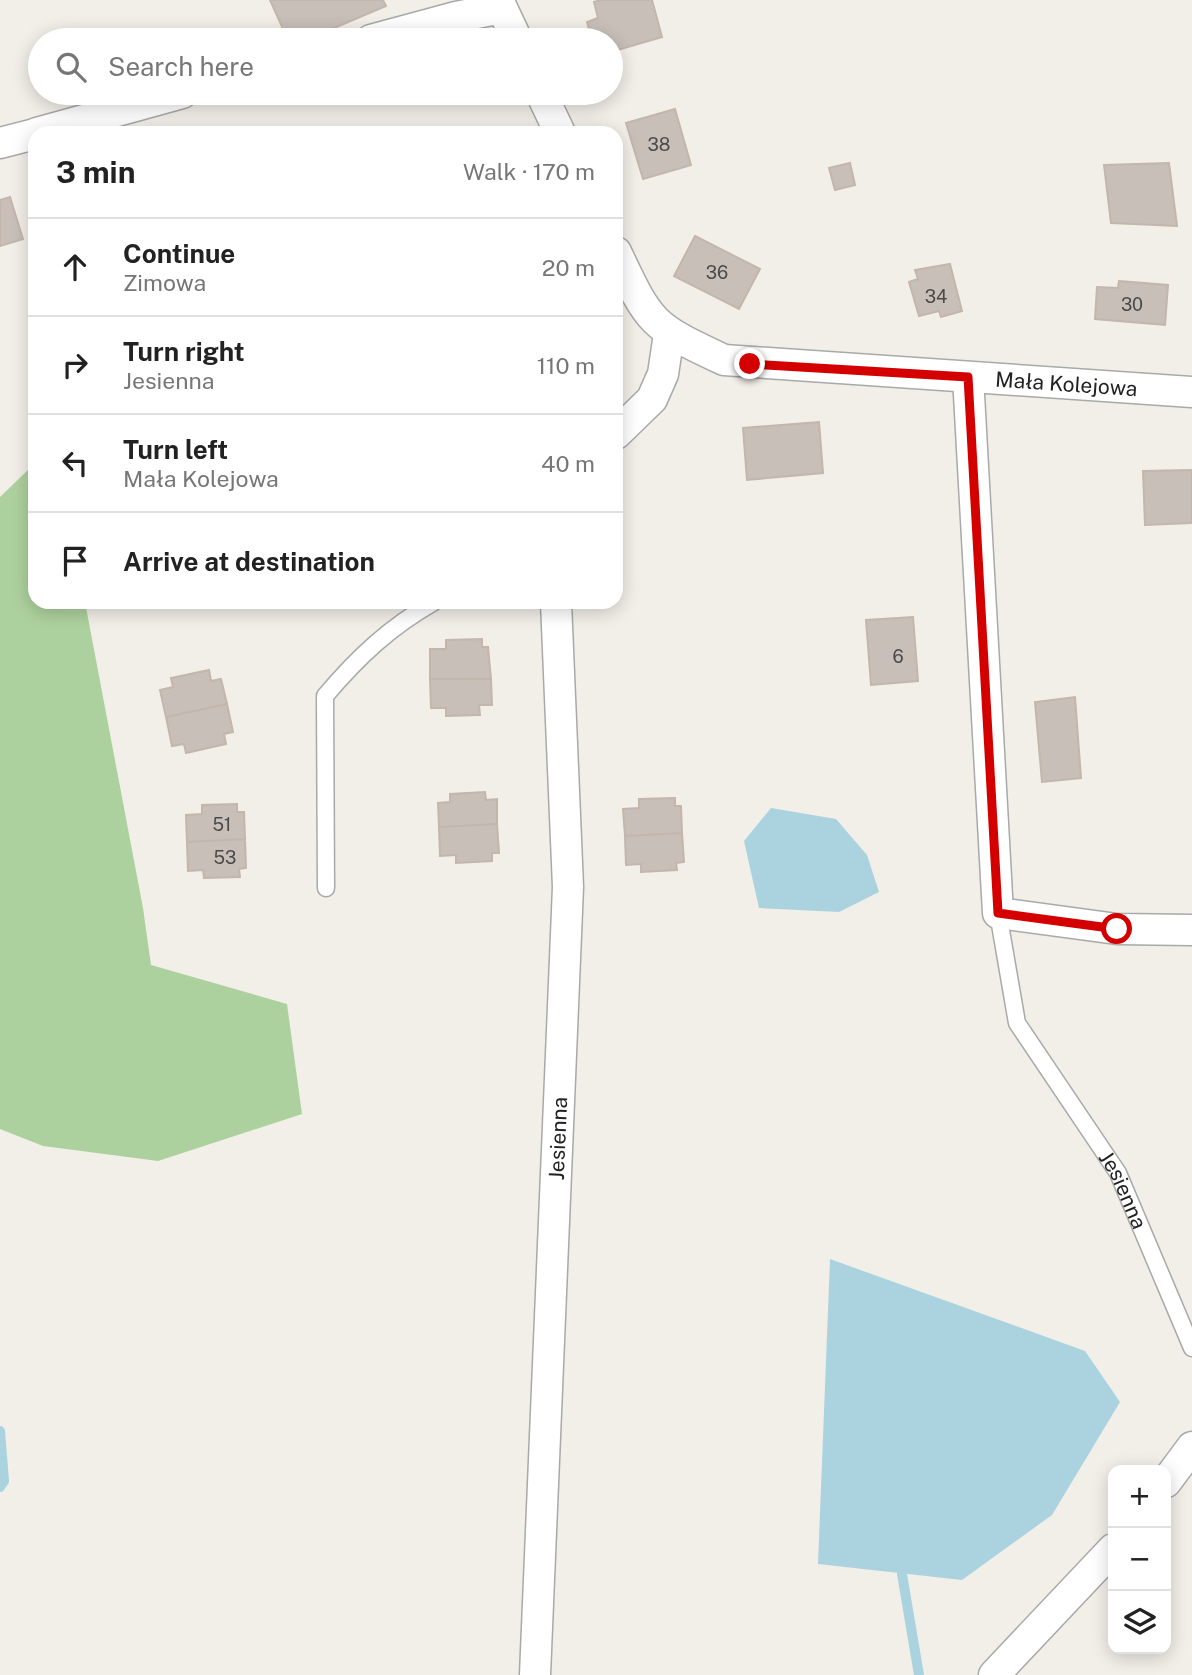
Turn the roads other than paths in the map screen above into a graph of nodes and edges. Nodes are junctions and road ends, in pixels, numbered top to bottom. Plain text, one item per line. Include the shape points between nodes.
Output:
1 (415, 28) edge
2 (511, 28) edge
3 (138, 105) edge
4 (547, 105) edge
5 (62, 126) edge
6 (557, 126) edge
7 (28, 135) edge
8 (0, 144) edge
9 (623, 267) edge
10 (669, 334) junction
11 (968, 377) junction
12 (1192, 392) edge
13 (623, 427) edge
14 (422, 609) edge
15 (556, 609) edge
16 (326, 888) dead end
17 (998, 913) junction
18 (1192, 930) edge
19 (1192, 1348) edge
20 (1192, 1447) edge
21 (1171, 1475) edge
22 (1108, 1554) edge
23 (535, 1675) edge
24 (993, 1675) edge

1 - 2 street via 502,8
3 - 5 street
4 - 6 street
7 - 8 street
9 - 10 street, Mała Kolejowa via 643,308
10 - 11 street, Mała Kolejowa via 724,360
10 - 13 street via 663,374 652,399
11 - 12 street, Mała Kolejowa
11 - 17 street, Jesienna
14 - 16 lane via 359,656 326,696
15 - 23 street, Jesienna via 568,887
17 - 18 street via 1117,929
17 - 19 lane, Jesienna via 1017,1023 1118,1173
20 - 21 street
22 - 24 street

